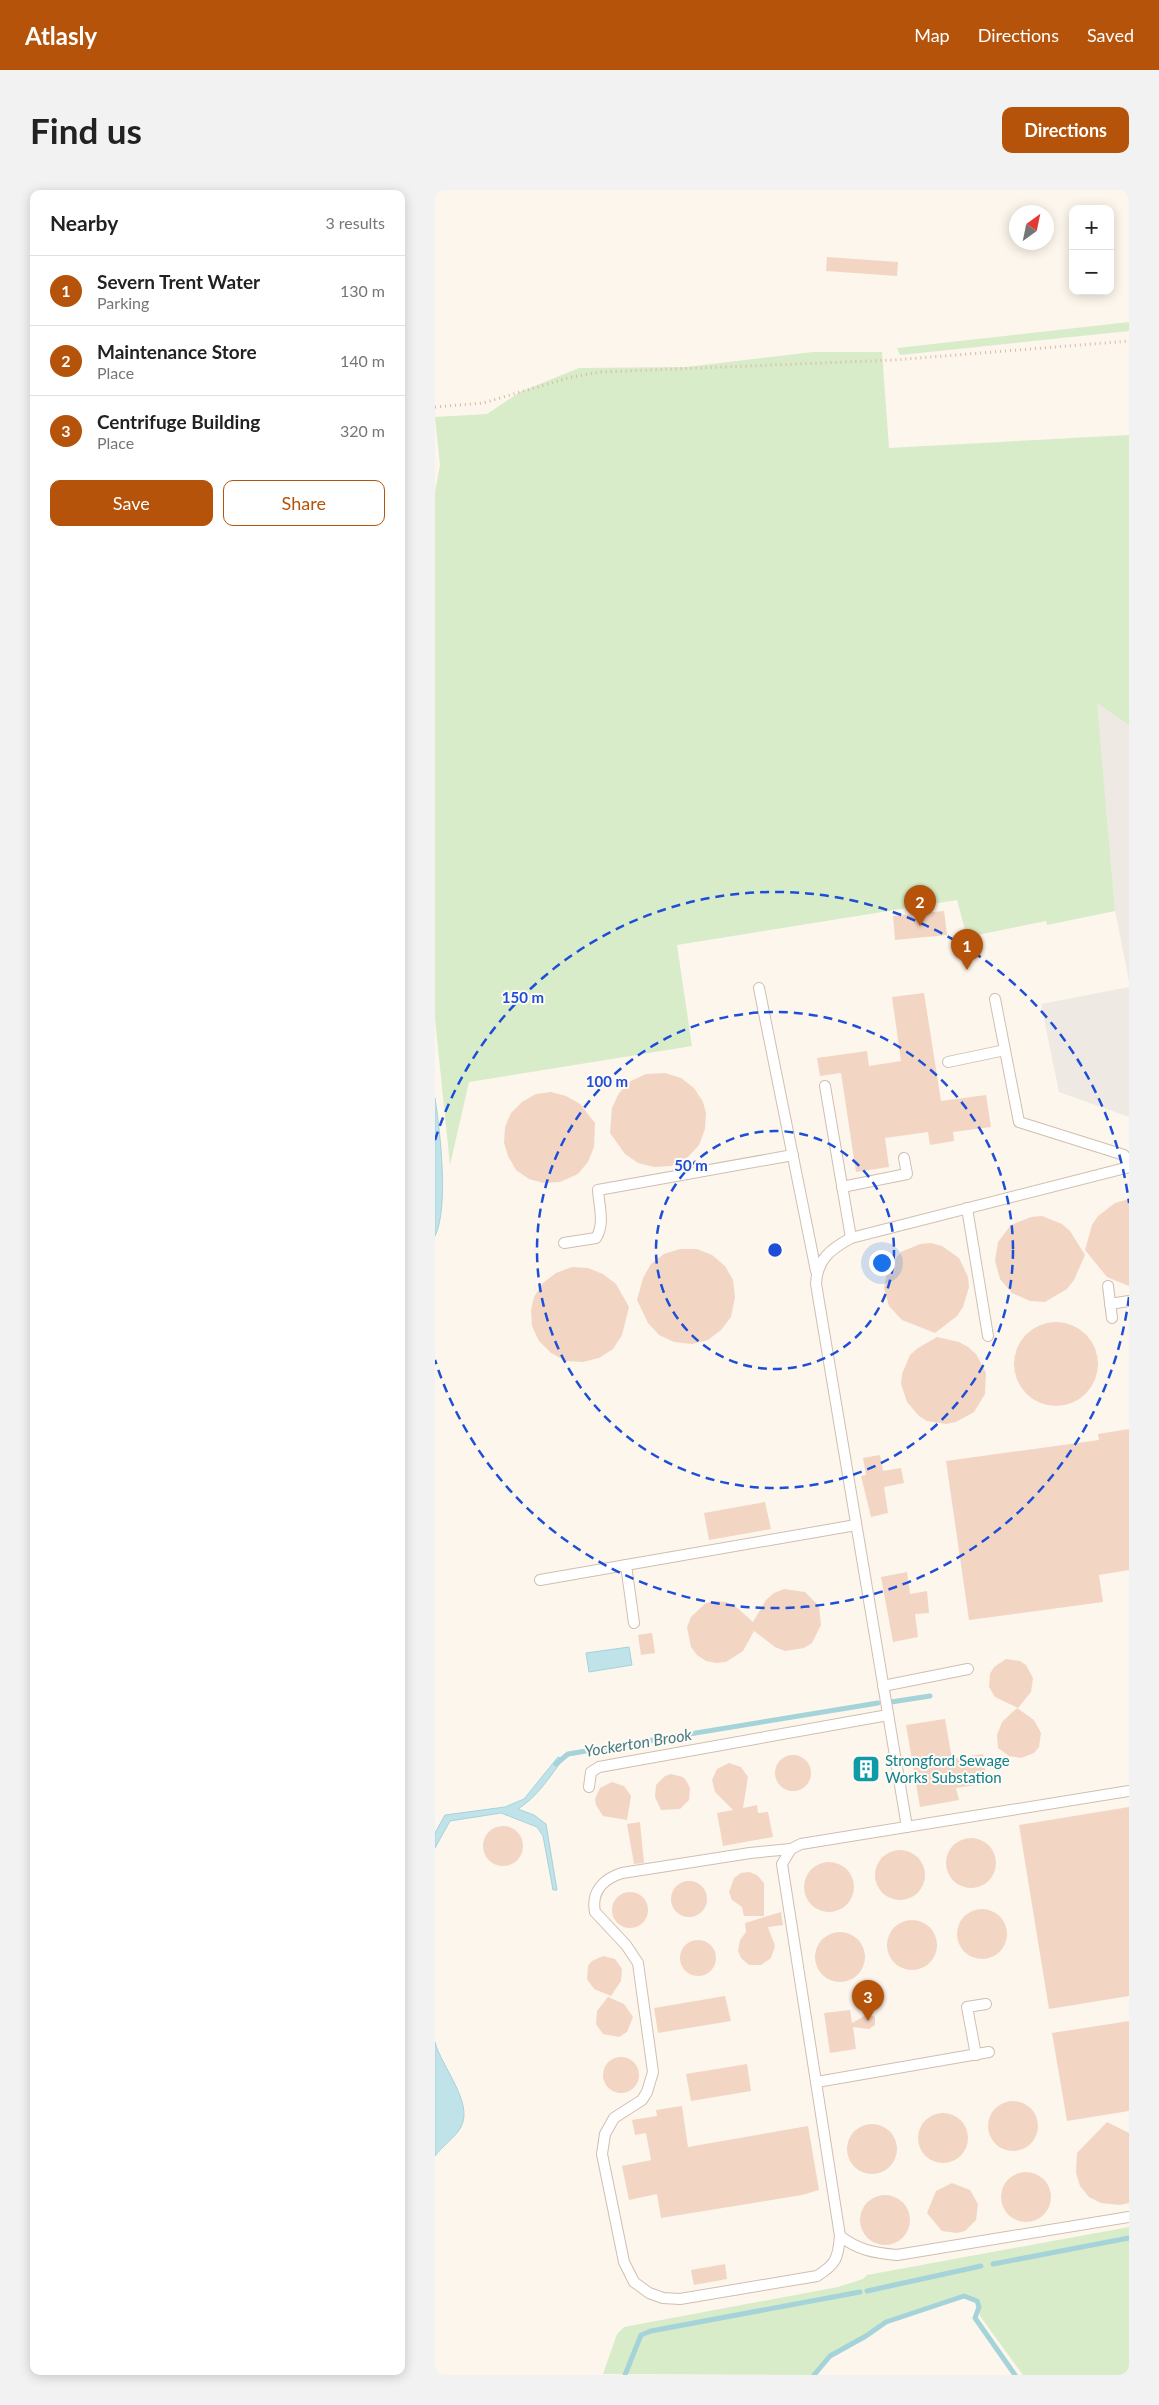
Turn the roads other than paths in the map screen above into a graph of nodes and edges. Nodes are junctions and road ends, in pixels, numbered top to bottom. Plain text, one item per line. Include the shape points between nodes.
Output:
1 (759, 988) dead end
2 (995, 999) dead end
3 (1005, 1050) junction
4 (948, 1062) dead end
5 (825, 1086) dead end
6 (793, 1155) junction
7 (904, 1158) dead end
8 (1129, 1166) edge
9 (842, 1187) junction
10 (967, 1208) junction
11 (851, 1238) junction
12 (564, 1243) dead end
13 (816, 1271) junction
14 (1108, 1286) dead end
15 (1129, 1301) edge
16 (1110, 1304) junction
17 (1112, 1318) dead end
18 (988, 1336) dead end
19 (856, 1525) junction
20 (627, 1565) junction
21 (540, 1580) dead end
22 (634, 1623) dead end
23 (969, 1669) dead end
24 (883, 1686) junction
25 (889, 1715) junction
26 (589, 1787) dead end
27 (1129, 1791) edge
28 (907, 1827) junction
29 (791, 1849) junction
30 (986, 2004) dead end
31 (989, 2052) dead end
32 (976, 2055) junction
33 (817, 2082) junction
34 (1129, 2218) edge
35 (840, 2236) junction

1 - 6 lane
2 - 3 lane
3 - 4 lane
3 - 8 lane via 1019,1122 1125,1155
5 - 9 lane
6 - 12 lane via 598,1190 600,1232 596,1238
6 - 13 lane
7 - 9 lane via 907,1174
8 - 10 lane
9 - 11 lane
10 - 11 lane
10 - 18 lane
11 - 13 lane via 827,1253
13 - 19 lane
14 - 16 lane
15 - 16 lane
16 - 17 lane
19 - 20 lane
19 - 24 lane
20 - 21 lane
20 - 22 lane
23 - 24 lane
24 - 25 lane
25 - 26 lane via 599,1768 591,1772
25 - 28 lane
27 - 28 lane
28 - 29 lane via 801,1844
29 - 33 lane via 782,1864
29 - 35 lane via 622,1873 608,1878 597,1891 593,1905 595,1912 638,1963 653,2072 642,2100 620,2112 609,2124 602,2154 624,2262 634,2282 663,2298 680,2299 817,2276 830,2268 839,2256
30 - 32 lane via 967,2007
31 - 32 lane
32 - 33 lane
33 - 35 lane
34 - 35 lane via 897,2255 872,2253 853,2246

